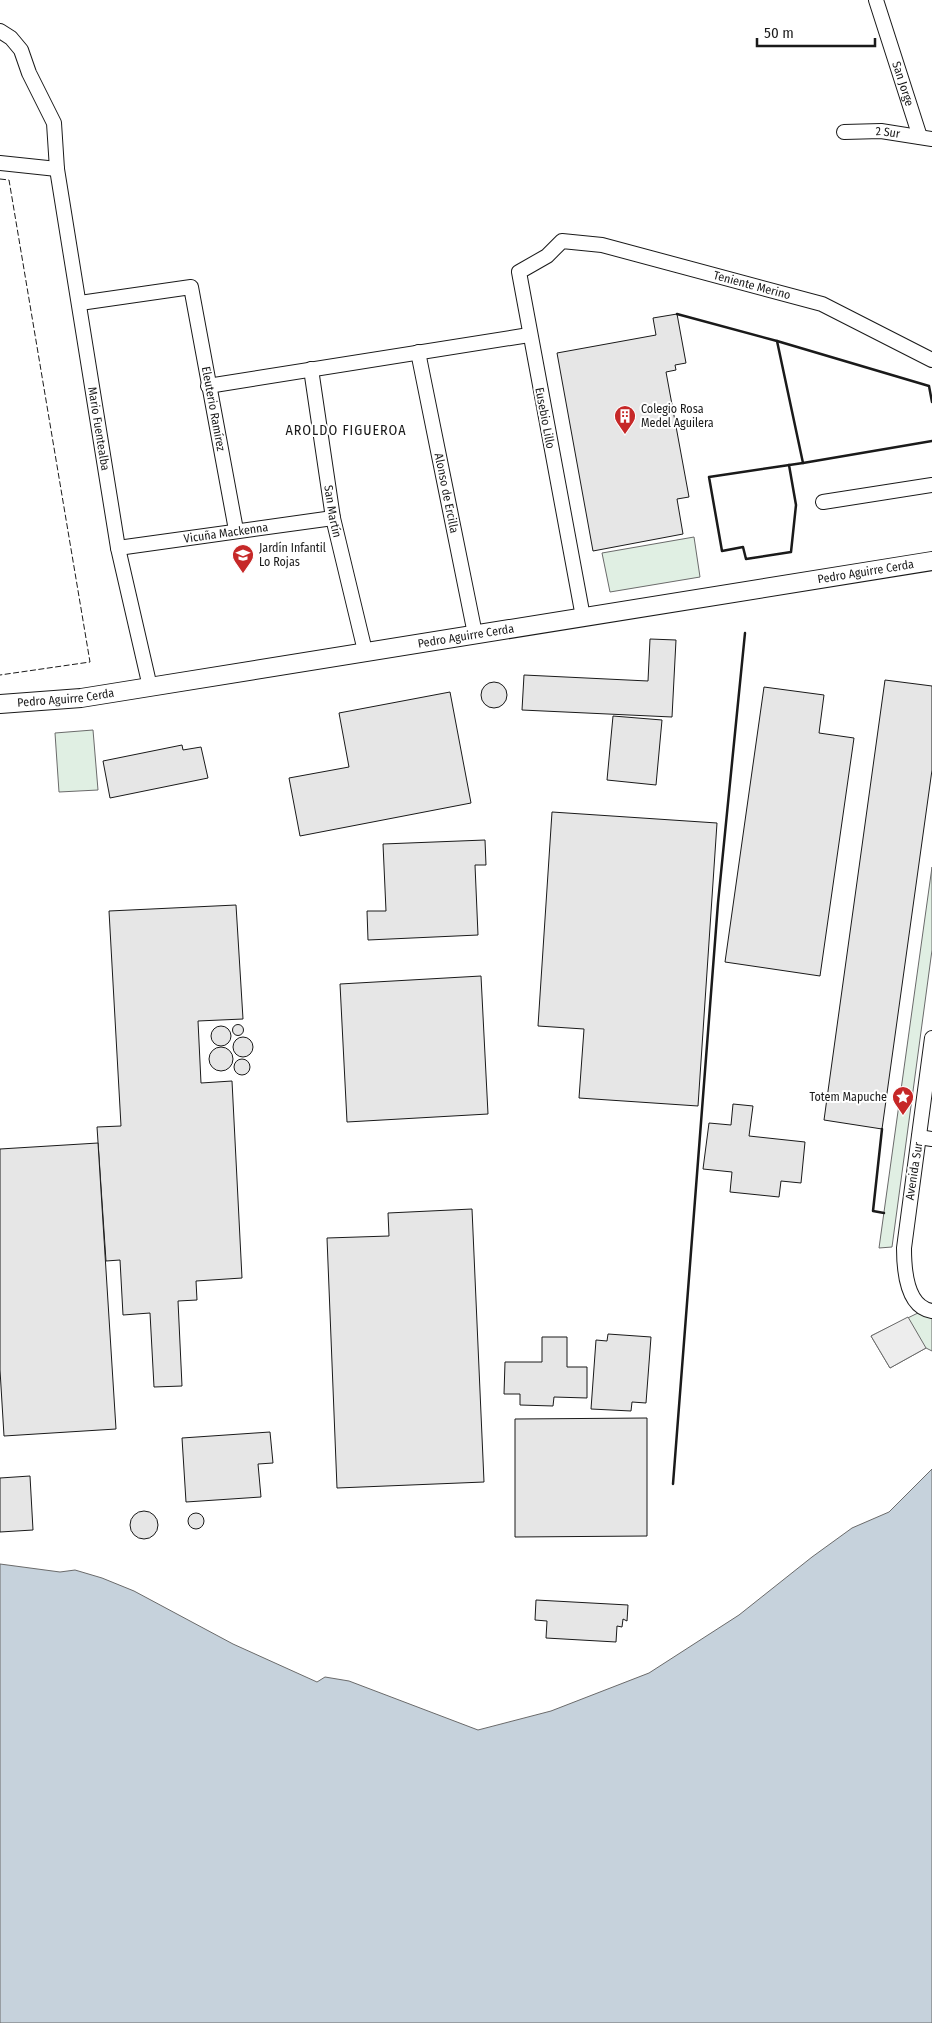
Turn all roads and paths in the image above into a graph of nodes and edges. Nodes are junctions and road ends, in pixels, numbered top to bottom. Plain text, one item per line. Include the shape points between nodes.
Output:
1 (876, 0) edge
2 (0, 31) edge
3 (844, 132) dead end
4 (926, 138) edge
5 (0, 163) edge
6 (57, 169) junction
7 (562, 241) joint
8 (80, 303) junction
9 (529, 335) junction
10 (418, 352) junction
11 (932, 360) edge
12 (311, 369) junction
13 (208, 386) junction
14 (932, 486) edge
15 (823, 502) dead end
16 (333, 518) junction
17 (236, 530) junction
18 (118, 548) junction
19 (932, 561) edge
20 (583, 616) junction
21 (475, 634) junction
22 (365, 651) junction
23 (150, 687) junction
24 (0, 704) edge
25 (932, 1038) edge
26 (925, 1138) edge
27 (932, 1311) edge

1 - 4 street, San Jorge
2 - 6 street, Mario Fuentealba via 21,50 54,123
3 - 4 street, 2 Sur via 881,131
5 - 6 street
6 - 8 street, Mario Fuentealba
7 - 9 street, Eusebio Lillo via 547,256 519,272
7 - 11 street, Teniente Merino via 602,245 822,304
8 - 13 street, Eleuterio Ramírez via 191,287
8 - 18 street, Mario Fuentealba
9 - 10 street
9 - 20 street, Eusebio Lillo
10 - 12 street
10 - 21 street, Alonso de Ercilla
12 - 13 street
12 - 16 street, San Martín
13 - 17 street, Eleuterio Ramírez
14 - 15 street
16 - 17 street, Vicuña Mackenna
16 - 22 street, San Martín
17 - 18 street, Vicuña Mackenna
18 - 23 street, Mario Fuentealba
19 - 20 street, Pedro Aguirre Cerda
20 - 21 street, Pedro Aguirre Cerda
21 - 22 street, Pedro Aguirre Cerda
22 - 23 street, Pedro Aguirre Cerda
23 - 24 street, Pedro Aguirre Cerda via 81,698
25 - 26 street, Avenida Sur
26 - 27 street, Avenida Sur via 904,1248 906,1275 915,1302 924,1310

